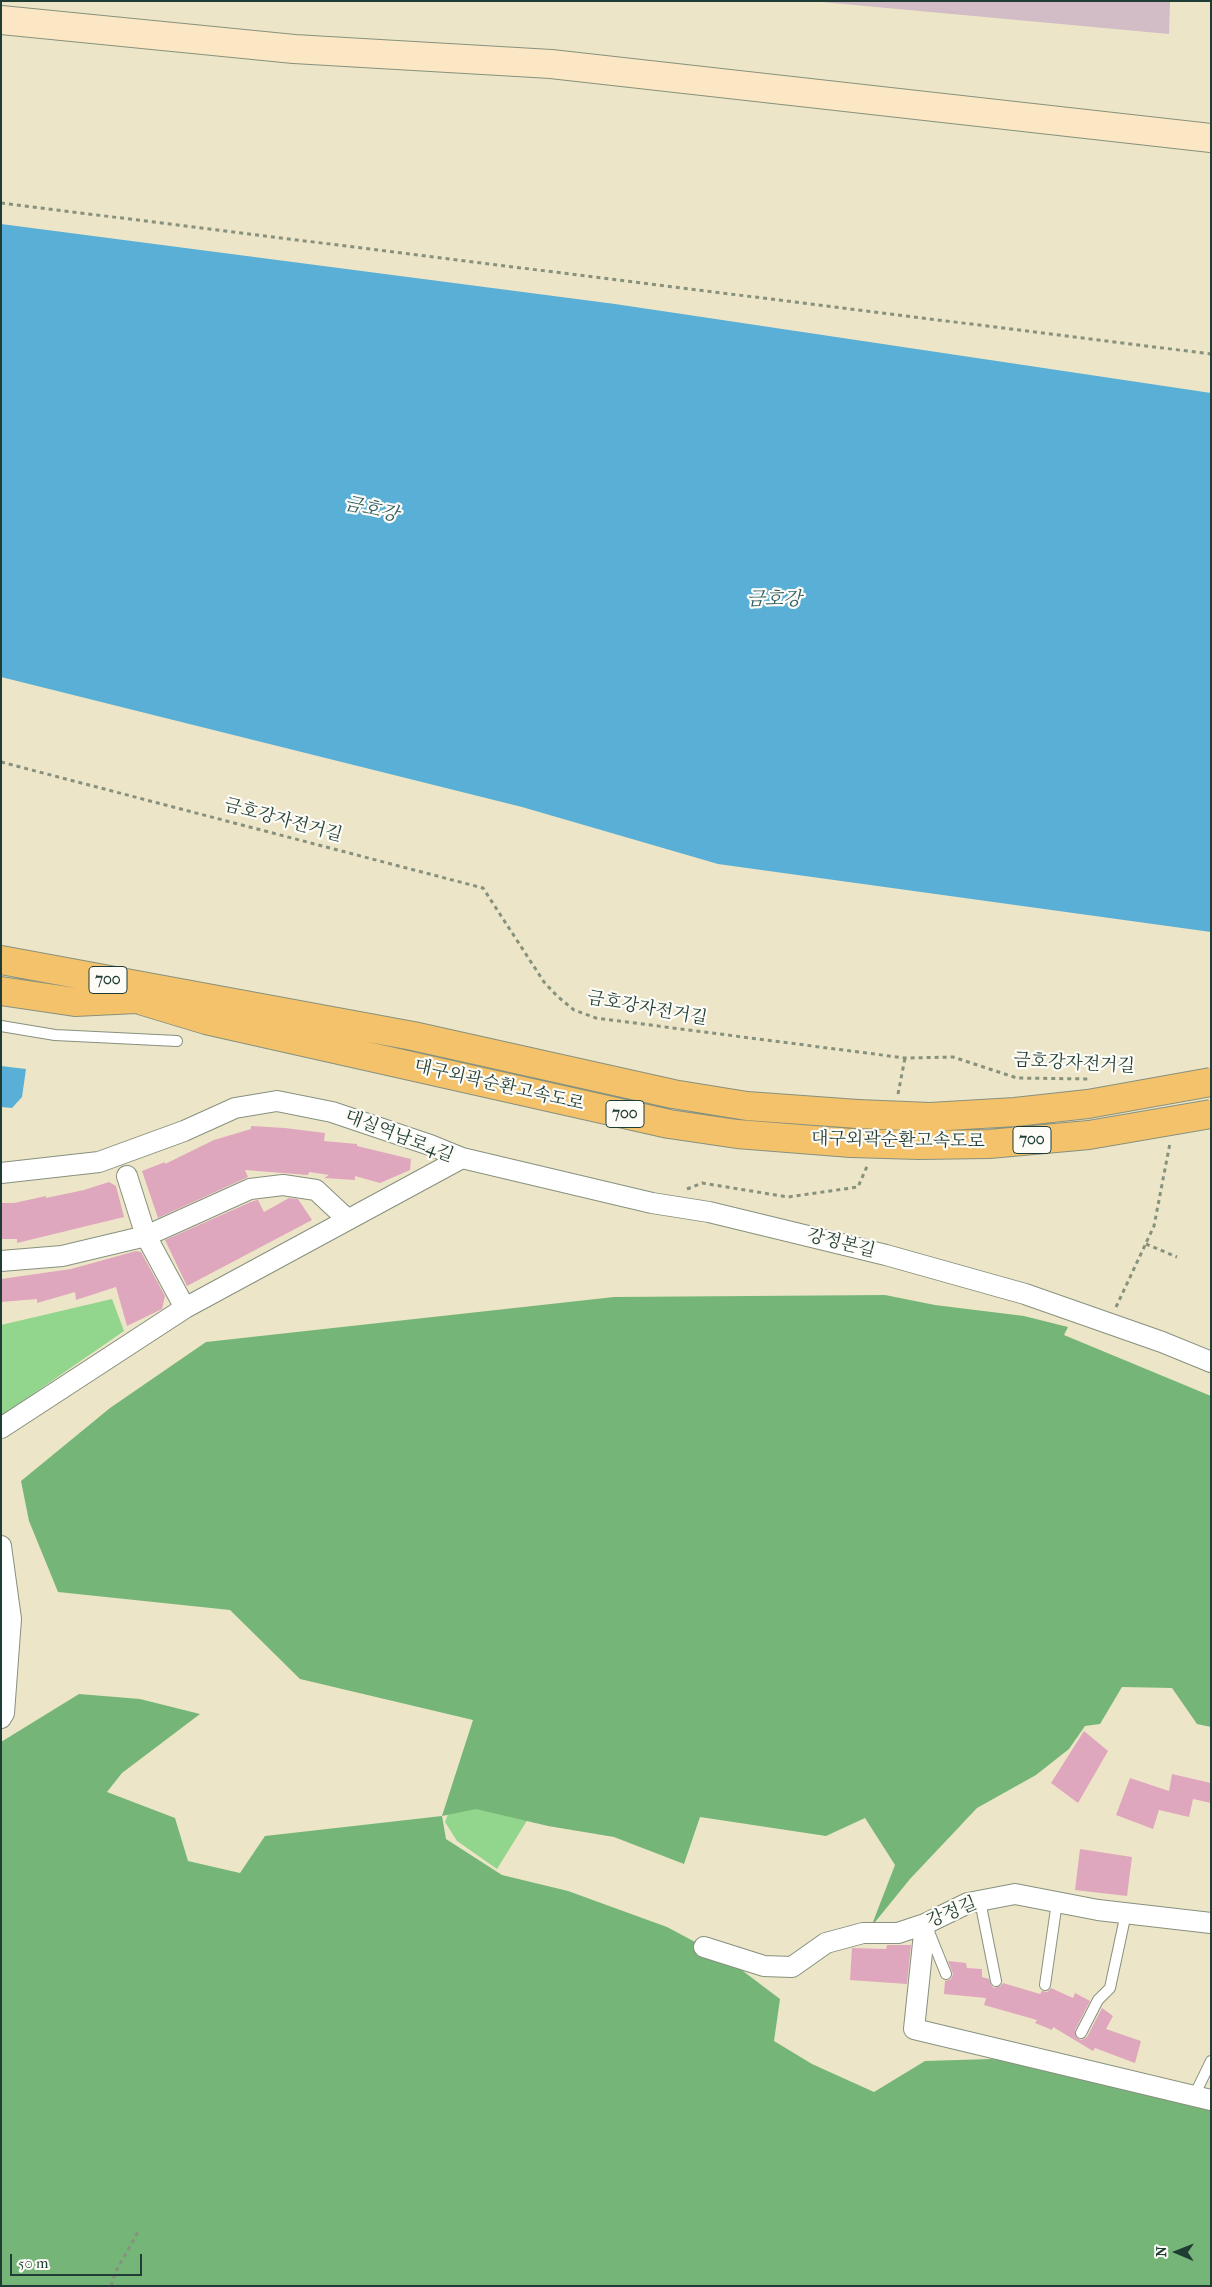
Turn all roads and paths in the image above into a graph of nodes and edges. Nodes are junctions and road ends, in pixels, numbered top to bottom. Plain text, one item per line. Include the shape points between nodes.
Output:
1 (1, 20) edge
2 (1211, 138) edge
3 (1, 203) edge
4 (1211, 354) edge
5 (1, 762) edge
6 (1, 941) edge
7 (1, 960) edge
8 (1, 977) edge
9 (166, 990) junction
10 (1, 991) edge
11 (136, 999) junction
12 (210, 1010) junction
13 (1, 1026) edge
14 (177, 1041) dead end
15 (904, 1058) junction
16 (1100, 1079) dead end
17 (1211, 1082) edge
18 (897, 1094) dead end
19 (1211, 1114) edge
20 (1170, 1142) dead end
21 (462, 1158) junction
22 (869, 1163) dead end
23 (124, 1165) junction
24 (1, 1173) edge
25 (685, 1190) dead end
26 (348, 1220) junction
27 (146, 1236) junction
28 (1146, 1244) junction
29 (1177, 1257) dead end
30 (1, 1261) edge
31 (185, 1308) junction
32 (1108, 1323) junction
33 (1211, 1362) edge
34 (1, 1428) edge
35 (1, 1546) edge
36 (6, 1619) edge
37 (1, 1718) edge
38 (980, 1901) junction
39 (1057, 1902) junction
40 (1126, 1913) junction
41 (1211, 1923) edge
42 (926, 1924) junction
43 (704, 1947) dead end
44 (946, 1974) dead end
45 (996, 1981) dead end
46 (1045, 1985) dead end
47 (1081, 2033) dead end
48 (1211, 2061) edge
49 (1202, 2098) edge
50 (138, 2232) dead end
51 (111, 2286) edge

1 - 2 main road via 294,50 551,64
3 - 4 path
5 - 15 path, 금호강자전거길 via 482,888 556,996 574,1010 596,1018
6 - 9 highway via 129,969
7 - 9 highway, 대구외곽순환고속도로 / 700
8 - 11 highway, 대구외곽순환고속도로 / 700
9 - 12 highway, 대구외곽순환고속도로 / 700
10 - 11 highway via 75,1002
11 - 12 highway, 대구외곽순환고속도로 / 700
12 - 17 highway, 대구외곽순환고속도로 / 700, bridge via 413,1036 673,1094 747,1106 858,1114 930,1117 1015,1112 1088,1104
12 - 19 highway, 대구외곽순환고속도로 / 700, bridge via 402,1064 669,1124 737,1134 919,1146 990,1144 1089,1135
13 - 14 lane via 55,1035
15 - 16 path, 금호강자전거길 via 953,1057 1017,1078
15 - 18 path
20 - 28 path via 1154,1226
21 - 23 street, 대실역남로4길 via 430,1144 332,1112 277,1101 235,1108 184,1131
21 - 26 street, 대실역남로4길
21 - 32 street, 강정본길 via 886,1255 1025,1294
22 - 25 path via 858,1187 788,1197 702,1183
23 - 24 street, 대실역남로4길 via 99,1162
23 - 27 street
26 - 27 street via 316,1190 283,1185 250,1189
26 - 31 street, 대실역남로4길
27 - 30 street via 62,1256
27 - 31 street
28 - 29 path
28 - 32 path
31 - 34 street, 대실역남로4길
32 - 33 street, 강정본길
35 - 36 street
36 - 37 street via 4,1713
38 - 39 street, 강정길 via 1015,1894
38 - 42 street, 강정길 via 968,1903
38 - 45 lane
39 - 40 street, 강정길
39 - 46 lane
40 - 41 street, 강정길
40 - 47 lane via 1110,1988 1098,2000
42 - 43 street, 강정길 via 898,1933 863,1933 826,1943 792,1967 764,1966
42 - 44 lane
42 - 49 street via 914,2029
48 - 49 lane
50 - 51 path via 114,2273

